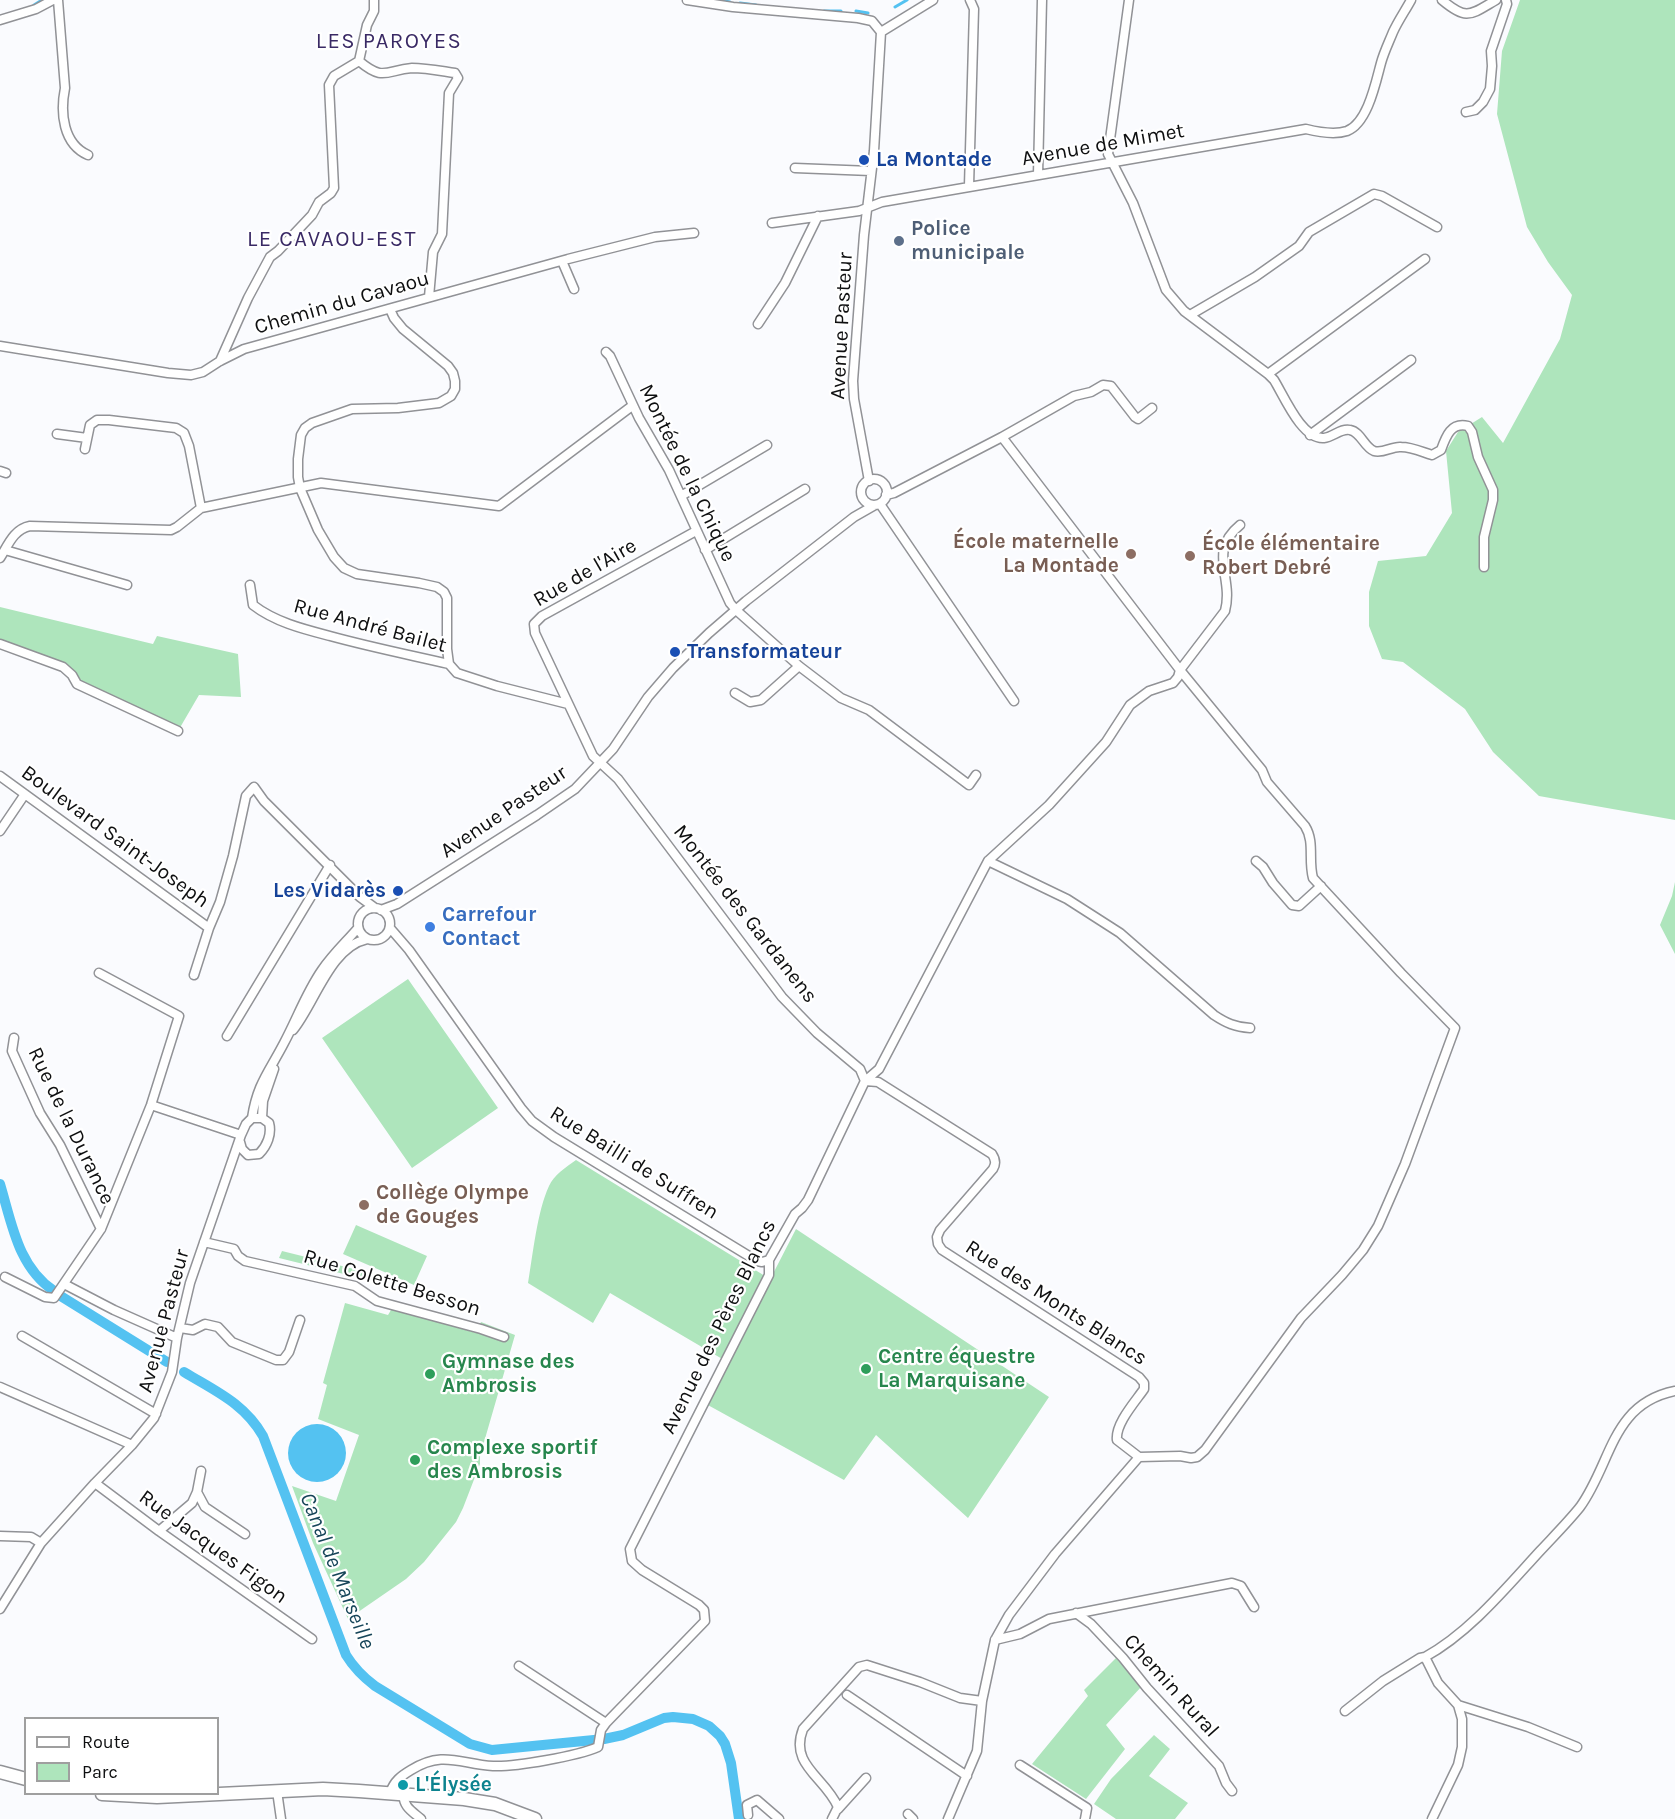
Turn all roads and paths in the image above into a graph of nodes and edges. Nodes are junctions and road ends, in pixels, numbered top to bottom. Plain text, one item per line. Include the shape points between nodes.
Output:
1 (53, 0) edge
2 (58, 0) edge
3 (374, 0) edge
4 (687, 0) edge
5 (933, 0) edge
6 (970, 0) edge
7 (1042, 0) edge
8 (1129, 0) edge
9 (1411, 0) edge
10 (1442, 0) edge
11 (1496, 0) edge
12 (1506, 0) edge
13 (0, 20) edge
14 (881, 32) junction
15 (359, 61) junction
16 (1466, 112) dead end
17 (88, 156) dead end
18 (1112, 161) junction
19 (795, 168) dead end
20 (871, 171) junction
21 (1038, 175) junction
22 (969, 186) junction
23 (868, 208) junction
24 (818, 216) junction
25 (772, 223) dead end
26 (1437, 227) dead end
27 (694, 233) dead end
28 (1425, 259) dead end
29 (562, 261) junction
30 (574, 289) dead end
31 (429, 297) junction
32 (390, 309) junction
33 (1190, 315) junction
34 (758, 324) dead end
35 (0, 346) edge
36 (606, 352) dead end
37 (1412, 360) dead end
38 (220, 361) junction
39 (1268, 374) junction
40 (632, 406) junction
41 (1152, 408) dead end
42 (57, 434) dead end
43 (1310, 435) junction
44 (1002, 437) junction
45 (87, 438) junction
46 (767, 445) dead end
47 (85, 449) dead end
48 (869, 481) junction
49 (883, 484) junction
50 (300, 488) junction
51 (805, 489) dead end
52 (900, 489) junction
53 (886, 495) junction
54 (681, 496) junction
55 (862, 498) junction
56 (877, 504) junction
57 (201, 508) junction
58 (854, 517) junction
59 (1240, 525) dead end
60 (696, 531) junction
61 (705, 549) junction
62 (5, 550) junction
63 (0, 558) edge
64 (1484, 567) dead end
65 (127, 585) dead end
66 (250, 585) dead end
67 (736, 610) junction
68 (0, 644) edge
69 (449, 664) junction
70 (799, 666) junction
71 (1180, 670) junction
72 (735, 693) dead end
73 (1014, 701) dead end
74 (568, 704) junction
75 (178, 731) dead end
76 (601, 764) junction
77 (976, 775) dead end
78 (0, 776) edge
79 (25, 794) junction
80 (0, 831) edge
81 (988, 861) junction
82 (1256, 861) dead end
83 (330, 865) junction
84 (1321, 886) junction
85 (360, 897) junction
86 (397, 904) junction
87 (378, 909) junction
88 (363, 912) junction
89 (389, 924) junction
90 (209, 928) junction
91 (358, 928) junction
92 (367, 939) junction
93 (99, 973) dead end
94 (194, 975) dead end
95 (1250, 1028) dead end
96 (289, 1035) junction
97 (227, 1036) dead end
98 (14, 1038) dead end
99 (279, 1053) junction
100 (865, 1081) junction
101 (151, 1105) junction
102 (252, 1118) junction
103 (262, 1118) junction
104 (241, 1139) junction
105 (248, 1155) junction
106 (230, 1171) junction
107 (101, 1229) junction
108 (204, 1242) junction
109 (768, 1260) junction
110 (6, 1277) dead end
111 (62, 1287) junction
112 (300, 1320) dead end
113 (180, 1328) junction
114 (22, 1336) dead end
115 (177, 1338) junction
116 (504, 1338) dead end
117 (0, 1387) edge
118 (1675, 1391) edge
119 (156, 1414) junction
120 (132, 1445) junction
121 (1139, 1457) junction
122 (201, 1471) dead end
123 (95, 1483) junction
124 (197, 1492) junction
125 (159, 1532) junction
126 (245, 1534) dead end
127 (0, 1536) edge
128 (41, 1543) junction
129 (1254, 1607) dead end
130 (0, 1609) edge
131 (1076, 1613) junction
132 (312, 1639) dead end
133 (994, 1640) junction
134 (1425, 1657) junction
135 (519, 1666) dead end
136 (847, 1695) dead end
137 (982, 1701) junction
138 (1458, 1705) junction
139 (1345, 1711) dead end
140 (606, 1724) junction
141 (1577, 1747) dead end
142 (1020, 1765) dead end
143 (0, 1772) edge
144 (967, 1776) junction
145 (24, 1778) edge
146 (866, 1778) dead end
147 (277, 1791) junction
148 (1232, 1791) dead end
149 (390, 1793) junction
150 (219, 1794) edge
151 (404, 1794) junction
152 (120, 1795) edge
153 (196, 1795) edge
154 (838, 1809) junction
155 (748, 1815) dead end
156 (281, 1819) edge
157 (421, 1819) edge
158 (535, 1819) edge
159 (779, 1819) edge
160 (832, 1819) edge
161 (948, 1819) edge
162 (1085, 1819) edge
163 (1432, 1819) edge

1 - 13 street
2 - 17 street via 64,126 78,151
3 - 15 street
4 - 14 street via 858,18 872,21
5 - 14 street
6 - 22 street via 974,9
7 - 21 street
8 - 18 street via 1108,154
9 - 18 street, Avenue de Mimet via 1394,29 1364,112 1355,127 1346,132 1306,129
10 - 11 street via 1464,14
12 - 16 street via 1491,51 1490,89 1475,110
14 - 20 street, Avenue Pasteur
15 - 31 street via 382,75 412,68 455,73 458,78 449,93 442,234 433,252
15 - 38 street via 334,76 329,85 334,188 270,257
18 - 21 street, Avenue de Mimet
18 - 33 street via 1133,203 1166,290
19 - 20 street
20 - 23 street, Avenue Pasteur
21 - 22 street, Avenue de Mimet
22 - 23 street, Avenue de Mimet
23 - 24 street
23 - 48 street, Avenue Pasteur via 853,381
24 - 25 street
24 - 34 street via 785,284
26 - 33 street via 1374,194 1310,232 1299,246 1255,277
27 - 29 street, Chemin du Cavaou via 655,237
28 - 39 street
29 - 30 street
29 - 31 street, Chemin du Cavaou
31 - 32 street, Chemin du Cavaou
32 - 38 street, Chemin du Cavaou via 244,349
32 - 50 street via 403,329 448,366 455,389 439,403 352,409 312,423 302,435 298,459
33 - 39 street
35 - 38 street, Chemin du Cavaou via 191,375
36 - 40 street, Montée de la Chique
37 - 43 street
39 - 43 street
40 - 50 street via 500,506 321,483
40 - 54 street, Montée de la Chique
41 - 44 street via 1135,417 1108,384 1074,396
42 - 45 street
43 - 64 street via 1322,438 1352,430 1371,450 1379,452 1398,446 1432,455 1441,450 1446,434 1453,428 1468,426 1493,490 1484,537
44 - 52 street
44 - 71 street
45 - 47 street
45 - 57 street via 90,425 97,420 176,428 184,433 189,446
46 - 54 street
48 - 49 street
48 - 55 street via 863,486
49 - 52 street
49 - 53 street
50 - 57 street
50 - 69 street via 318,530 344,568 357,574 437,587 444,592
51 - 61 street
52 - 53 street
53 - 56 street
54 - 60 street, Montée de la Chique
55 - 56 street
55 - 58 street, Avenue Pasteur
56 - 58 street, Avenue Pasteur
56 - 73 street
57 - 62 street via 171,530 24,527
58 - 67 street, Avenue Pasteur
59 - 71 street, Avenue des Pères Blancs via 1230,534 1223,553 1225,611
60 - 61 street, Montée de la Chique
60 - 74 street, Rue de l'Aire via 534,624
61 - 67 street, Montée de la Chique
62 - 63 street
62 - 65 street
66 - 69 street, Rue André Bailet via 253,605 266,616 350,642
67 - 70 street, Montée de la Chique
67 - 76 street, Avenue Pasteur via 673,668
68 - 75 street via 63,667 77,684
69 - 74 street, Rue André Bailet via 457,673
70 - 72 street via 761,700 750,702
70 - 77 street, Montée de la Chique via 841,698 869,710 969,785
71 - 81 street, Avenue des Pères Blancs via 1173,683 1130,705 1099,750 1049,805
71 - 84 street via 1305,826 1310,834 1313,878
74 - 76 street, Rue de l'Aire via 593,756
76 - 86 street, Avenue Pasteur via 564,798
76 - 100 street, Montée des Gardanens via 618,779 782,998 860,1069
78 - 79 street, Boulevard Saint-Joseph
79 - 80 street
79 - 90 street, Boulevard Saint-Joseph
81 - 95 street via 1067,899 1120,933 1214,1015 1227,1024
81 - 100 street, Avenue des Pères Blancs via 879,1069
82 - 84 street via 1292,905 1299,906
83 - 85 street
83 - 90 street via 254,787 246,796 233,856
83 - 97 street
84 - 121 street via 1455,1028 1405,1164 1363,1250 1301,1318 1205,1450 1191,1458
85 - 87 street
85 - 88 street
86 - 87 street, Avenue Pasteur
86 - 89 street, Avenue Pasteur
87 - 88 street
87 - 89 street via 386,914
88 - 91 street
89 - 92 street via 383,938
89 - 109 street, Rue Bailli de Suffren via 532,1121 757,1261
90 - 94 street
91 - 92 street
91 - 96 street via 322,970
92 - 96 street via 352,945 327,973
93 - 101 street via 179,1016
96 - 99 street
98 - 107 street, Rue de la Durance via 12,1051 40,1113 60,1144
99 - 102 street via 261,1083
99 - 103 street via 263,1101
100 - 109 street, Avenue des Pères Blancs via 807,1200
100 - 121 street, Rue des Monts Blancs via 878,1082 993,1154 995,1165 940,1230 938,1244 1139,1377 1144,1389 1116,1433 1118,1440
101 - 104 street
101 - 107 street
102 - 103 street
102 - 104 street
103 - 105 street via 270,1127 267,1141 259,1154
104 - 105 street via 242,1149
104 - 106 street, Avenue Pasteur
105 - 106 street, Avenue Pasteur
106 - 108 street, Avenue Pasteur
107 - 111 street
108 - 113 street, Avenue Pasteur
108 - 116 street, Rue Colette Besson via 234,1249 245,1261 355,1286 377,1301
109 - 140 street, Avenue des Pères Blancs via 769,1275 630,1549 632,1561 642,1570 699,1605 705,1621
110 - 111 street via 45,1297 54,1298
111 - 115 street
112 - 113 street via 283,1360 232,1342 218,1327 205,1324 193,1330
113 - 115 street, Avenue Pasteur
114 - 119 street
115 - 119 street, Avenue Pasteur via 172,1372
117 - 120 street
118 - 134 street via 1645,1402 1630,1414 1580,1507 1466,1628
119 - 120 street, Avenue Pasteur
120 - 123 street, Avenue Pasteur
121 - 133 street via 1054,1554
122 - 124 street
123 - 125 street, Rue Jacques Figon
123 - 128 street, Avenue Pasteur
124 - 125 street via 192,1503
124 - 126 street via 205,1506
125 - 132 street, Rue Jacques Figon
127 - 128 street via 31,1537
128 - 130 street, Avenue Pasteur
129 - 131 street via 1241,1586 1232,1583
131 - 133 street
131 - 148 street, Chemin Rural via 1123,1658 1218,1766
133 - 137 street
134 - 138 street via 1438,1683
134 - 139 street via 1383,1681
135 - 140 street
136 - 144 street
137 - 144 street via 977,1751
137 - 154 street via 960,1698 867,1665 859,1667 799,1738 801,1757 828,1789
138 - 141 street
138 - 163 street via 1462,1747 1458,1765
140 - 149 street, Avenue des Pères Blancs via 598,1747 593,1750 493,1766 434,1760 401,1776
142 - 162 street via 1087,1808
143 - 145 main road
144 - 161 street
146 - 154 street
147 - 149 main road
147 - 150 main road
147 - 156 street
149 - 151 main road
151 - 157 street via 405,1805
151 - 158 main road via 495,1804
152 - 153 main road
154 - 160 street
155 - 159 street via 747,1805 757,1800

